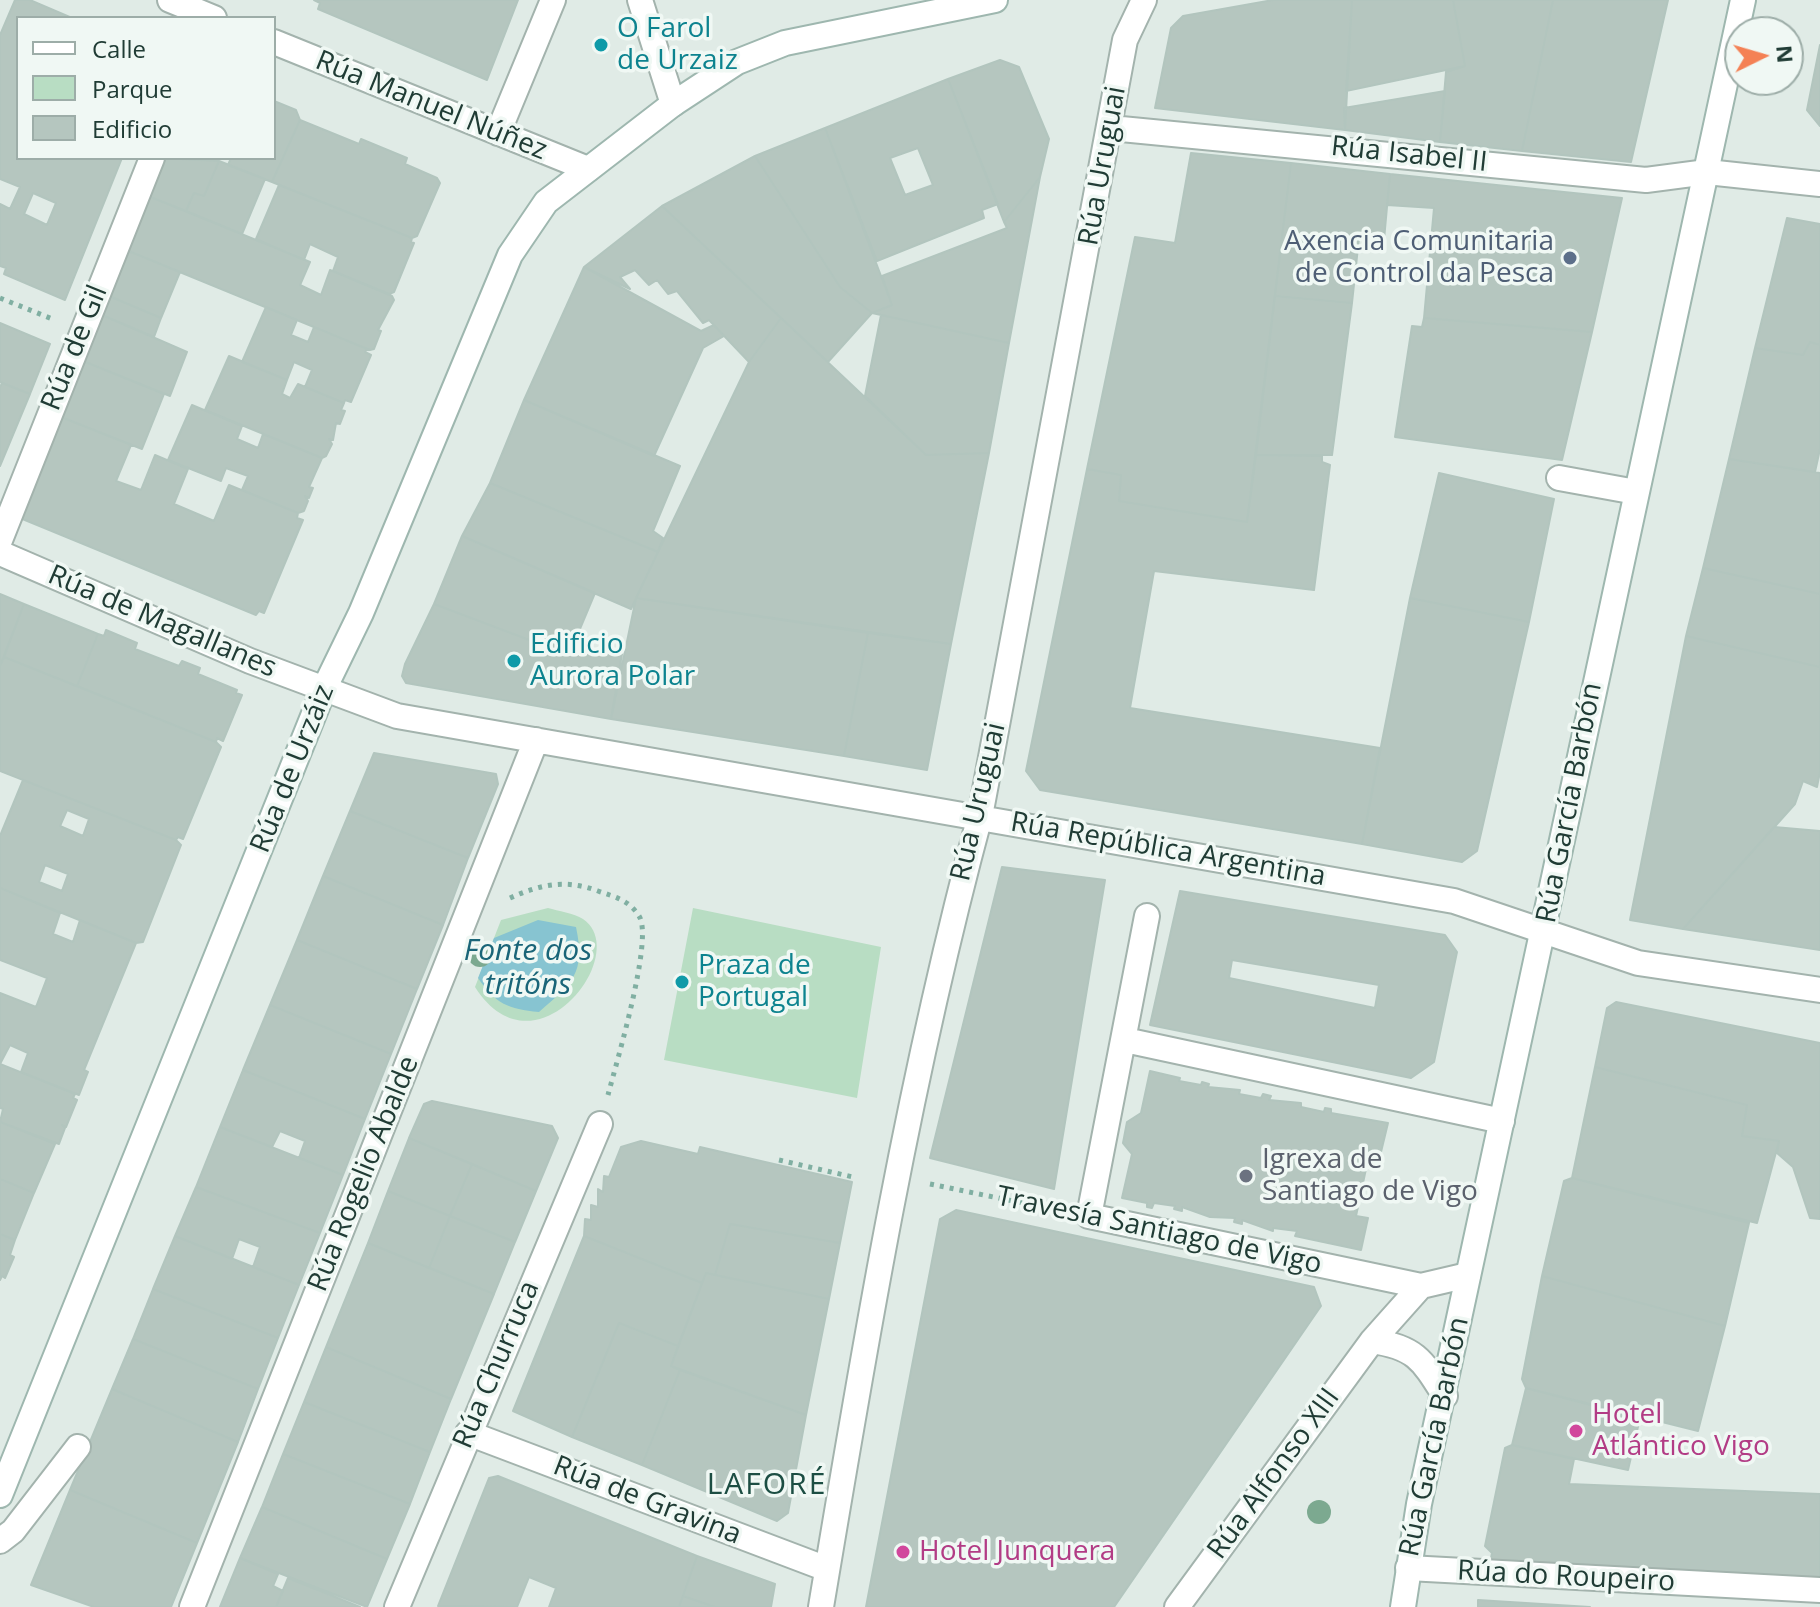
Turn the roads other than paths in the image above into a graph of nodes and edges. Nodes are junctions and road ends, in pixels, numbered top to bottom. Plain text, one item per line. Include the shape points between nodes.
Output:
1 (170, 0) edge
2 (553, 0) edge
3 (640, 0) edge
4 (995, 0) edge
5 (1144, 0) edge
6 (1743, 0) edge
7 (213, 13) edge
8 (276, 43) edge
9 (673, 104) junction
10 (1111, 128) junction
11 (498, 133) junction
12 (151, 160) edge
13 (588, 169) junction
14 (1707, 172) junction
15 (1820, 184) edge
16 (1559, 478) dead end
17 (1636, 492) junction
18 (0, 540) edge
19 (0, 553) edge
20 (324, 689) junction
21 (536, 740) junction
22 (980, 816) junction
23 (1147, 916) dead end
24 (1544, 934) junction
25 (1820, 990) edge
26 (1125, 1040) junction
27 (1502, 1121) junction
28 (600, 1124) road end
29 (1468, 1275) junction
30 (1421, 1286) junction
31 (1372, 1341) junction
32 (1445, 1396) junction
33 (468, 1433) junction
34 (78, 1447) dead end
35 (0, 1495) edge
36 (0, 1541) edge
37 (1408, 1568) junction
38 (827, 1569) junction
39 (1820, 1590) edge
40 (192, 1607) edge
41 (397, 1607) edge
42 (821, 1607) edge
43 (1177, 1607) edge
44 (1403, 1607) edge

1 - 7 street
2 - 11 street
3 - 9 street
4 - 9 street, Rúa de Urzáiz via 785,43 737,62
5 - 10 street, Rúa Uruguai via 1125,40
6 - 14 street, Rúa García Barbón
8 - 11 street, Rúa Manuel Núñez
9 - 13 street, Rúa de Urzáiz
10 - 14 street, Rúa Isabel II via 1646,180
10 - 22 street, Rúa Uruguai
11 - 13 street, Rúa Manuel Núñez
12 - 18 street, Rúa de Gil
13 - 20 street, Rúa de Urzáiz via 546,202 510,255 361,613
14 - 15 street, Rúa Isabel II
14 - 17 street, Rúa García Barbón
16 - 17 street
17 - 24 street, Rúa García Barbón
19 - 20 street, Rúa de Magallanes
20 - 21 street, Rúa República Argentina via 397,716
20 - 35 street, Rúa de Urzáiz
21 - 22 street, Rúa República Argentina
21 - 40 street, Rúa Rogelio Abalde
22 - 24 street, Rúa República Argentina via 1454,901
22 - 38 street, Rúa Uruguai via 897,1178
23 - 26 street
24 - 25 street, Rúa República Argentina via 1638,963
24 - 27 street, Rúa García Barbón
26 - 27 street
26 - 30 street, Travesía Santiago de Vigo via 1089,1216
27 - 29 street, Rúa García Barbón
28 - 33 street, Rúa Churruca
29 - 30 street
29 - 32 street, Rúa García Barbón
30 - 31 street, Rúa Alfonso XIII
31 - 32 street via 1418,1354
31 - 43 street, Rúa Alfonso XIII
32 - 37 street, Rúa García Barbón
33 - 38 street, Rúa de Gravina
33 - 41 street, Rúa Churruca
34 - 36 street
37 - 39 street, Rúa do Roupeiro
37 - 44 street, Rúa García Barbón
38 - 42 street, Rúa Uruguai

